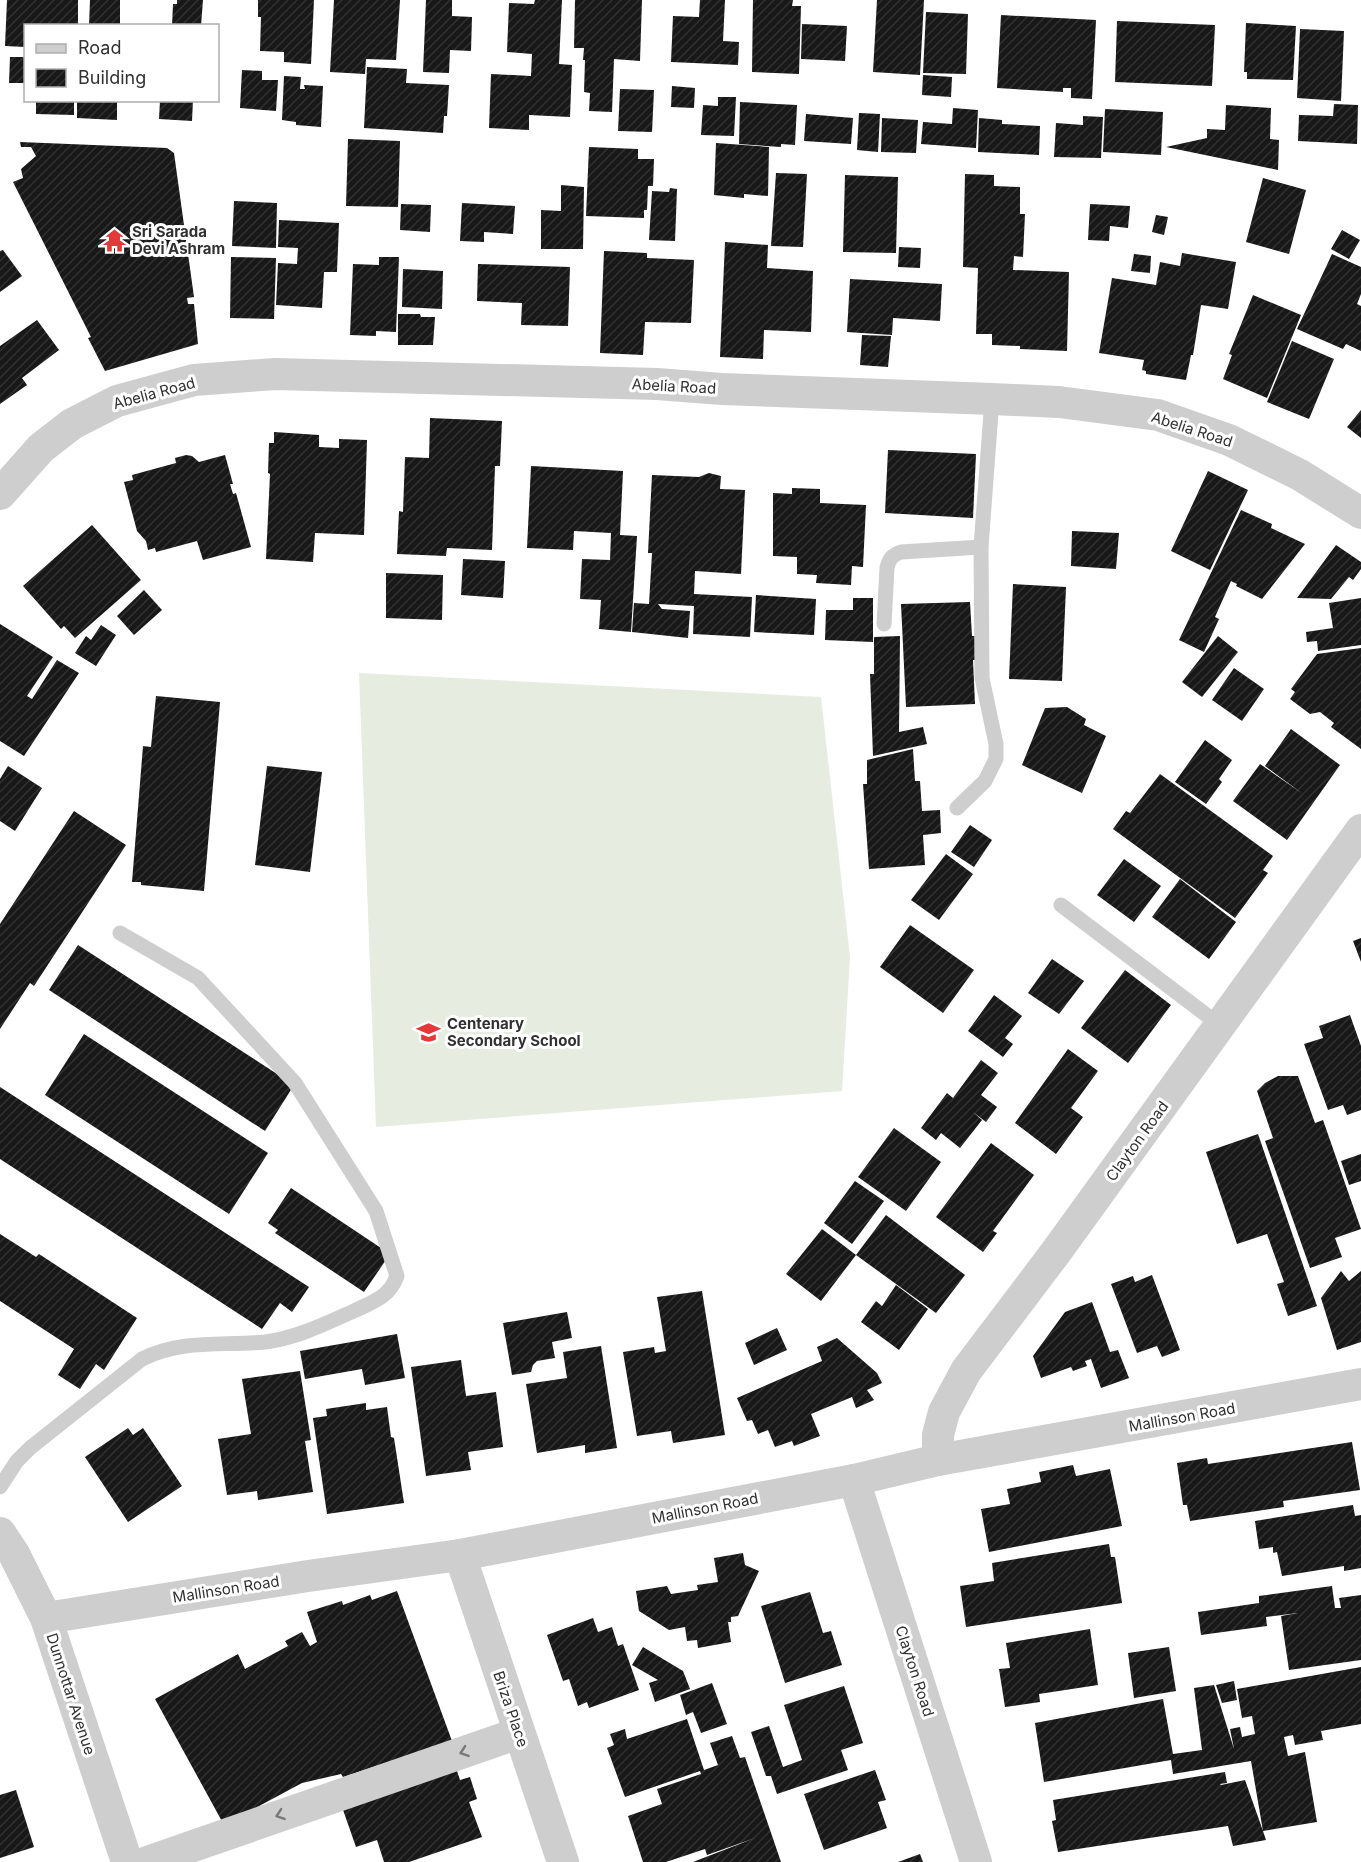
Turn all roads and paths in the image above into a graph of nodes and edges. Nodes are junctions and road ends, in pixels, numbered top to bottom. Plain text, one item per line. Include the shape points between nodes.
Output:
1 (992, 399) junction
2 (0, 494) edge
3 (1361, 513) edge
4 (981, 547) junction
5 (884, 624) dead end
6 (957, 808) dead end
7 (1361, 830) edge
8 (1061, 905) dead end
9 (120, 933) dead end
10 (1221, 1026) junction
11 (1361, 1384) edge
12 (938, 1460) junction
13 (854, 1480) junction
14 (0, 1487) edge
15 (0, 1533) edge
16 (460, 1555) junction
17 (46, 1618) junction
18 (519, 1733) junction
19 (127, 1862) edge
20 (147, 1862) edge
21 (563, 1862) edge
22 (976, 1862) edge

1 - 2 street, Abelia Road via 657,384 274,374 194,380 117,401 72,424 41,448
1 - 3 street, Abelia Road via 1059,402 1158,415 1229,440 1300,475
1 - 4 lane
4 - 5 lane via 894,554 889,560
4 - 6 lane via 982,678 996,759 985,781
7 - 10 street, Clayton Road
8 - 10 lane
9 - 14 lane via 198,978 295,1083 376,1211 397,1276 384,1297 313,1330 267,1342 186,1345 142,1359 30,1448
10 - 12 street, Clayton Road via 966,1371 944,1412 938,1435
11 - 12 street, Mallinson Road
12 - 13 street, Mallinson Road
13 - 16 street, Mallinson Road
13 - 22 street, Clayton Road
15 - 17 street, Dunnottar Avenue
16 - 17 street, Mallinson Road
16 - 18 street, Briza Place
17 - 19 street, Dunnottar Avenue
18 -> 20 street
18 - 21 street, Briza Place

